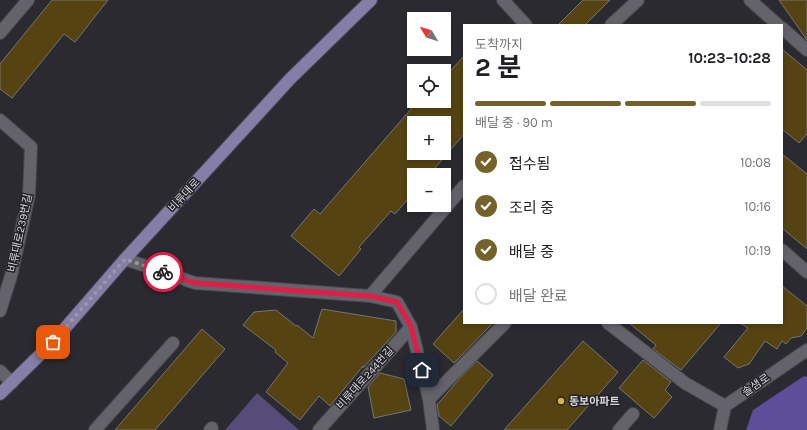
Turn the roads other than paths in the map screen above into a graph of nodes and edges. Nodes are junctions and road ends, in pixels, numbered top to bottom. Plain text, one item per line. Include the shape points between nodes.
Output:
1 (28, 0) edge
2 (370, 0) edge
3 (502, 0) edge
4 (638, 0) edge
5 (750, 0) edge
6 (525, 24) edge
7 (612, 24) edge
8 (777, 24) edge
9 (783, 28) edge
10 (0, 33) edge
11 (802, 38) edge
12 (807, 50) edge
13 (0, 120) edge
14 (463, 187) edge
15 (783, 251) edge
16 (125, 259) junction
17 (807, 272) edge
18 (370, 296) junction
19 (0, 311) edge
20 (504, 324) edge
21 (609, 324) edge
22 (411, 326) junction
23 (173, 344) dead end
24 (807, 350) edge
25 (0, 371) edge
26 (12, 383) junction
27 (0, 394) edge
28 (429, 399) junction
29 (725, 406) junction
30 (634, 414) dead end
31 (95, 430) edge
32 (319, 430) edge
33 (433, 430) edge
34 (619, 430) edge
35 (720, 430) edge

1 - 10 street
2 - 16 main road, 비류대로 via 290,79
3 - 6 street
4 - 7 street
5 - 8 street
9 - 11 street
11 - 12 street
13 - 19 street, 비류대로239번길 via 31,147 29,195 11,276
14 - 18 street
15 - 17 street
16 - 18 street via 195,283
16 - 26 main road, 비류대로 via 53,342
18 - 22 street via 397,302
20 - 28 street
21 - 29 street via 685,383
22 - 28 street
22 - 32 street, 비류대로244번길
23 - 31 street
24 - 29 street, 솔샘로
25 - 26 street
26 - 27 main road, 비류대로
28 - 33 street
29 - 35 street
30 - 34 street

